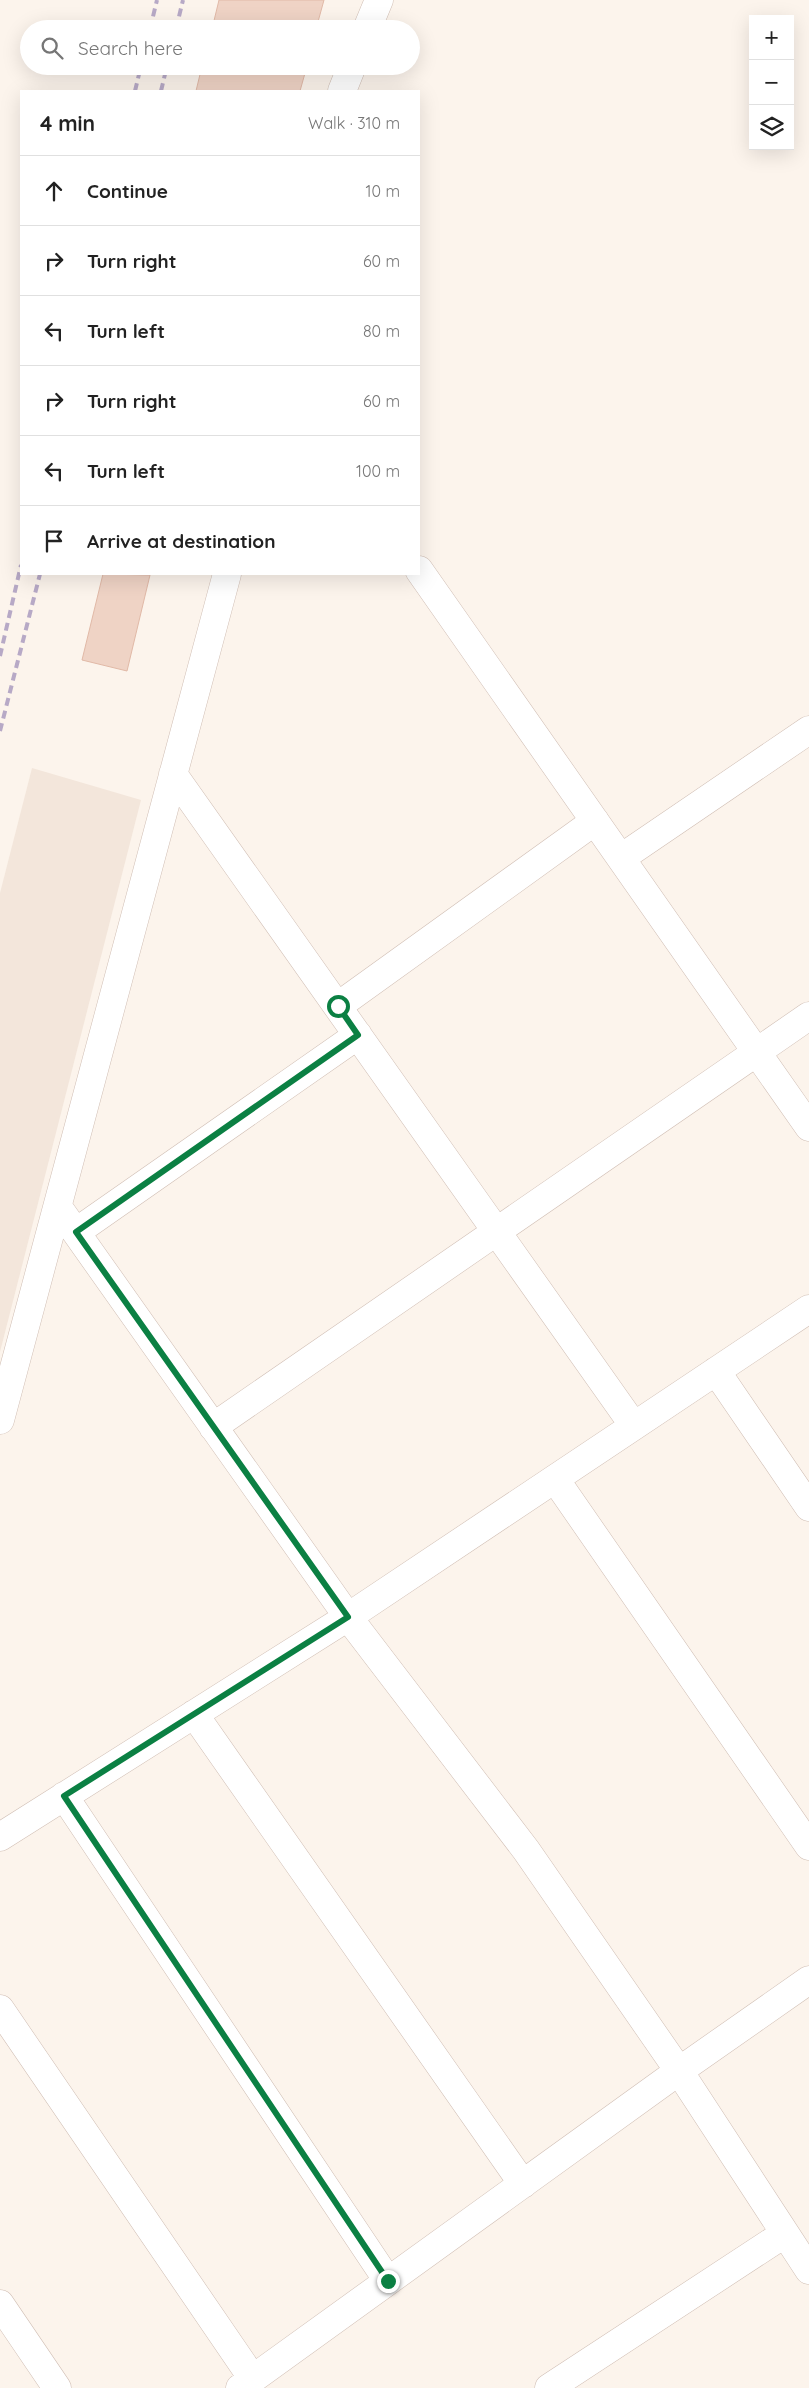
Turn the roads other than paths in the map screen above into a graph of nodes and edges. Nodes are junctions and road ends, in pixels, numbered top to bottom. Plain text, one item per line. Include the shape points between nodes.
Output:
1 (379, 0) edge
2 (371, 20) edge
3 (348, 75) edge
4 (342, 90) edge
5 (420, 571) edge
6 (227, 575) edge
7 (809, 730) edge
8 (174, 774) junction
9 (595, 822) junction
10 (621, 858) junction
11 (338, 1006) junction
12 (809, 1016) edge
13 (358, 1035) junction
14 (757, 1053) junction
15 (809, 1127) edge
16 (58, 1207) junction
17 (76, 1232) junction
18 (497, 1232) junction
19 (809, 1310) edge
20 (716, 1371) junction
21 (0, 1420) edge
22 (634, 1426) junction
23 (213, 1427) junction
24 (555, 1478) junction
25 (809, 1506) edge
26 (348, 1617) junction
27 (194, 1714) junction
28 (64, 1796) junction
29 (0, 1837) edge
30 (809, 1846) edge
31 (809, 1980) edge
32 (0, 2009) edge
33 (679, 2070) junction
34 (523, 2184) junction
35 (784, 2234) junction
36 (809, 2270) edge
37 (388, 2281) junction
38 (0, 2304) edge
39 (247, 2383) edge
40 (57, 2388) edge
41 (549, 2388) edge

1 - 2 street
3 - 4 street
5 - 9 street
6 - 8 street
7 - 10 street
8 - 11 street
8 - 16 street
9 - 10 street
9 - 11 street
10 - 14 street
11 - 13 street
12 - 14 street
13 - 17 street
13 - 18 street
14 - 15 street
14 - 18 street
16 - 17 street
16 - 21 street
17 - 23 street
18 - 22 street
18 - 23 street
19 - 20 street
20 - 22 street
20 - 25 street
22 - 24 street
23 - 26 street
24 - 26 street
24 - 30 street
26 - 27 street
26 - 33 street via 526,1850
27 - 28 street
27 - 34 street
28 - 29 street
28 - 37 street
31 - 33 street
32 - 39 street
33 - 34 street
33 - 35 street
34 - 37 street
35 - 36 street
35 - 41 street
37 - 39 street
38 - 40 street

